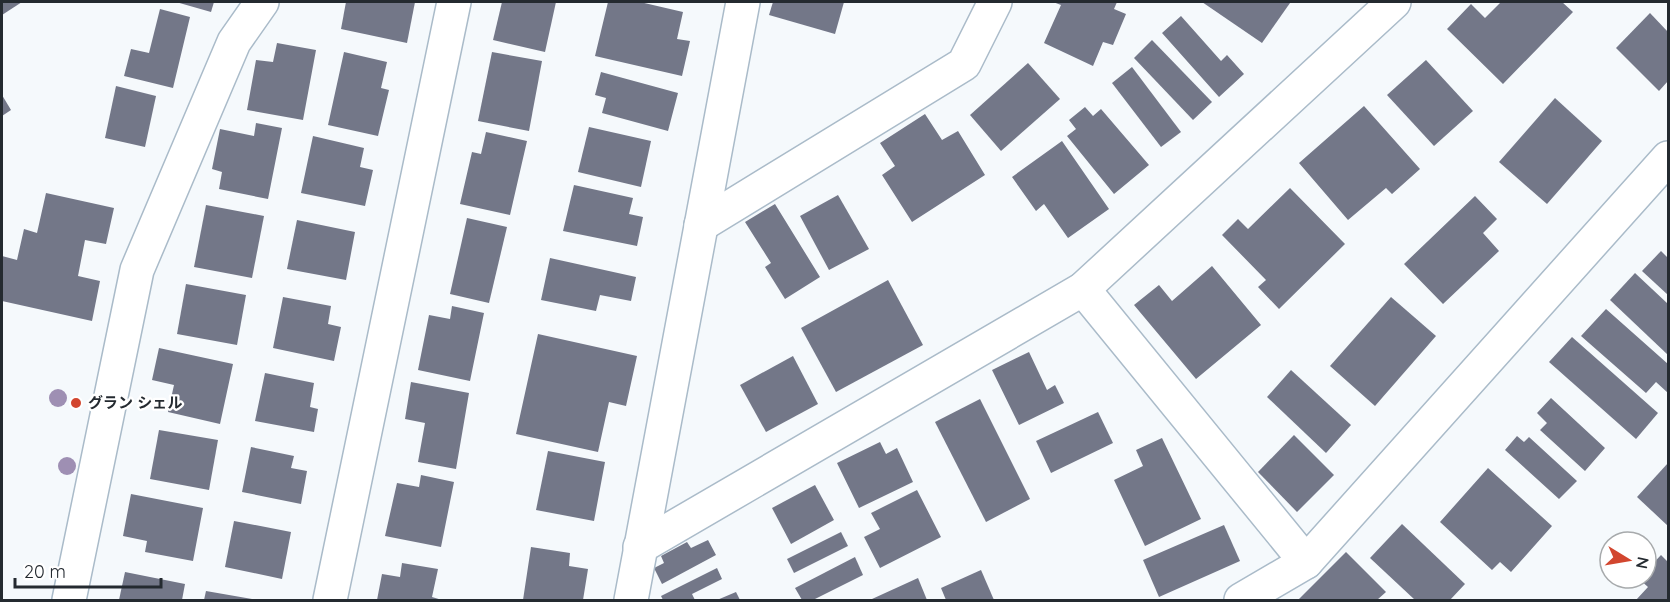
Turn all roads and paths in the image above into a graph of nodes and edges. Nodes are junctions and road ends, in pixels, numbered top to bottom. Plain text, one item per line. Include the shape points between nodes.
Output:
1 (262, 2) edge
2 (454, 2) edge
3 (743, 2) edge
4 (995, 2) edge
5 (1394, 2) edge
6 (1668, 158) edge
7 (701, 225) junction
8 (1083, 289) junction
9 (640, 547) junction
10 (1306, 562) junction
11 (69, 600) edge
12 (330, 600) edge
13 (631, 600) edge
14 (1241, 600) edge

1 - 11 street via 234,42 137,270
2 - 12 street
3 - 7 street
4 - 7 street via 964,64
5 - 8 street
6 - 10 street
7 - 9 street
8 - 9 street
8 - 10 street
9 - 13 street
10 - 14 street

